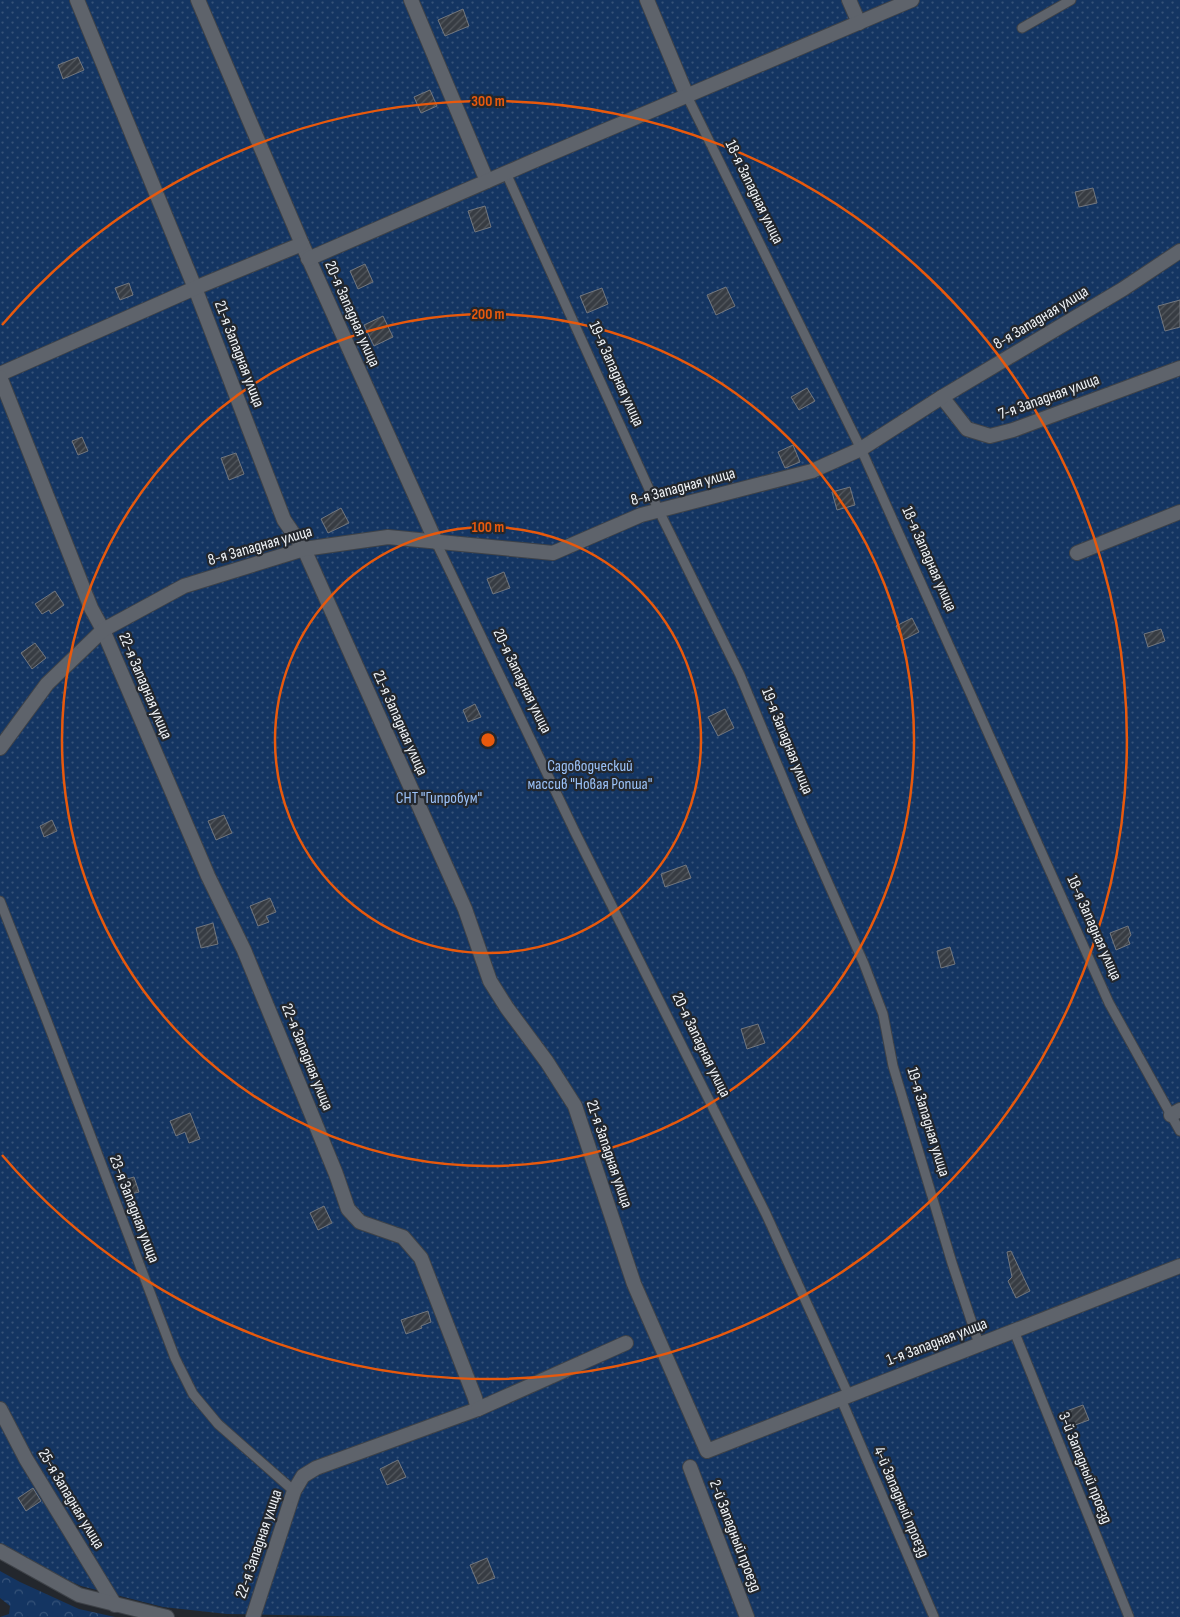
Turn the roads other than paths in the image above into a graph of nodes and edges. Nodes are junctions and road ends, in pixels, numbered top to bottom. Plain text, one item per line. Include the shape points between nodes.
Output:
1 (77, 0) edge
2 (198, 0) edge
3 (411, 0) edge
4 (646, 0) edge
5 (849, 0) edge
6 (912, 0) edge
7 (1071, 0) edge
8 (859, 23) junction
9 (1022, 28) dead end
10 (687, 96) junction
11 (506, 173) junction
12 (487, 181) junction
13 (302, 244) junction
14 (1180, 251) edge
15 (308, 259) junction
16 (195, 288) junction
17 (1180, 368) edge
18 (0, 376) edge
19 (942, 397) junction
20 (861, 449) junction
21 (658, 510) junction
22 (1180, 512) edge
23 (436, 542) junction
24 (304, 549) junction
25 (1077, 553) dead end
26 (103, 630) junction
27 (0, 748) edge
28 (0, 902) edge
29 (1176, 1113) edge
30 (1180, 1131) edge
31 (1180, 1266) edge
32 (1014, 1331) junction
33 (626, 1342) dead end
34 (979, 1344) junction
35 (845, 1397) junction
36 (0, 1409) edge
37 (478, 1409) junction
38 (707, 1451) joint
39 (690, 1467) dead end
40 (294, 1491) junction
41 (0, 1551) edge
42 (115, 1605) junction
43 (167, 1617) edge
44 (253, 1617) edge
45 (747, 1617) edge
46 (934, 1617) edge
47 (1129, 1617) edge

1 - 16 street, 21-я Западная улица
2 - 13 street, 20-я Западная улица
3 - 12 street
4 - 10 street, 18-я Западная улица
5 - 8 street
6 - 8 street
7 - 9 lane
8 - 10 street
10 - 11 street
10 - 20 lane, 18-я Западная улица
11 - 12 street
11 - 21 lane, 19-я Западная улица
12 - 15 street
13 - 15 street, 20-я Западная улица
13 - 16 street
14 - 19 street, 8-я Западная улица via 1123,289
15 - 23 street, 20-я Западная улица
16 - 18 street
16 - 24 street, 21-я Западная улица via 284,520
17 - 19 street, 7-я Западная улица via 990,436 966,429
18 - 26 street, 22-я Западная улица via 90,608
19 - 20 street, 8-я Западная улица
20 - 21 street, 8-я Западная улица via 812,471
20 - 29 lane, 18-я Западная улица via 1109,1003
21 - 23 street, 8-я Западная улица via 553,553
21 - 34 lane, 19-я Западная улица via 740,675 880,1005 898,1085
22 - 25 street
23 - 24 street, 8-я Западная улица via 388,537
23 - 35 lane, 20-я Западная улица via 575,832 766,1214
24 - 26 street, 8-я Западная улица via 184,586
24 - 38 street, 21-я Западная улица via 465,909 490,981 575,1106 634,1284
26 - 27 street, 8-я Западная улица via 47,684
26 - 37 street, 22-я Западная улица via 208,876 244,950 348,1209 360,1222 403,1237 421,1258
28 - 40 lane, 23-я Западная улица via 175,1358 193,1394 218,1424
29 - 30 lane, 18-я Западная улица
31 - 32 street, 1-я Западная улица
32 - 34 street, 1-я Западная улица
32 - 47 lane, 3-й Западный проезд
33 - 37 street
34 - 35 street, 1-я Западная улица
35 - 38 street, 1-я Западная улица
35 - 46 lane, 4-й Западный проезд
36 - 42 street, 25-я Западная улица via 26,1460
37 - 40 street, 22-я Западная улица via 316,1468 303,1476
39 - 45 street, 2-й Западный проезд
40 - 44 street, 22-я Западная улица
41 - 42 street via 79,1595
42 - 43 street

